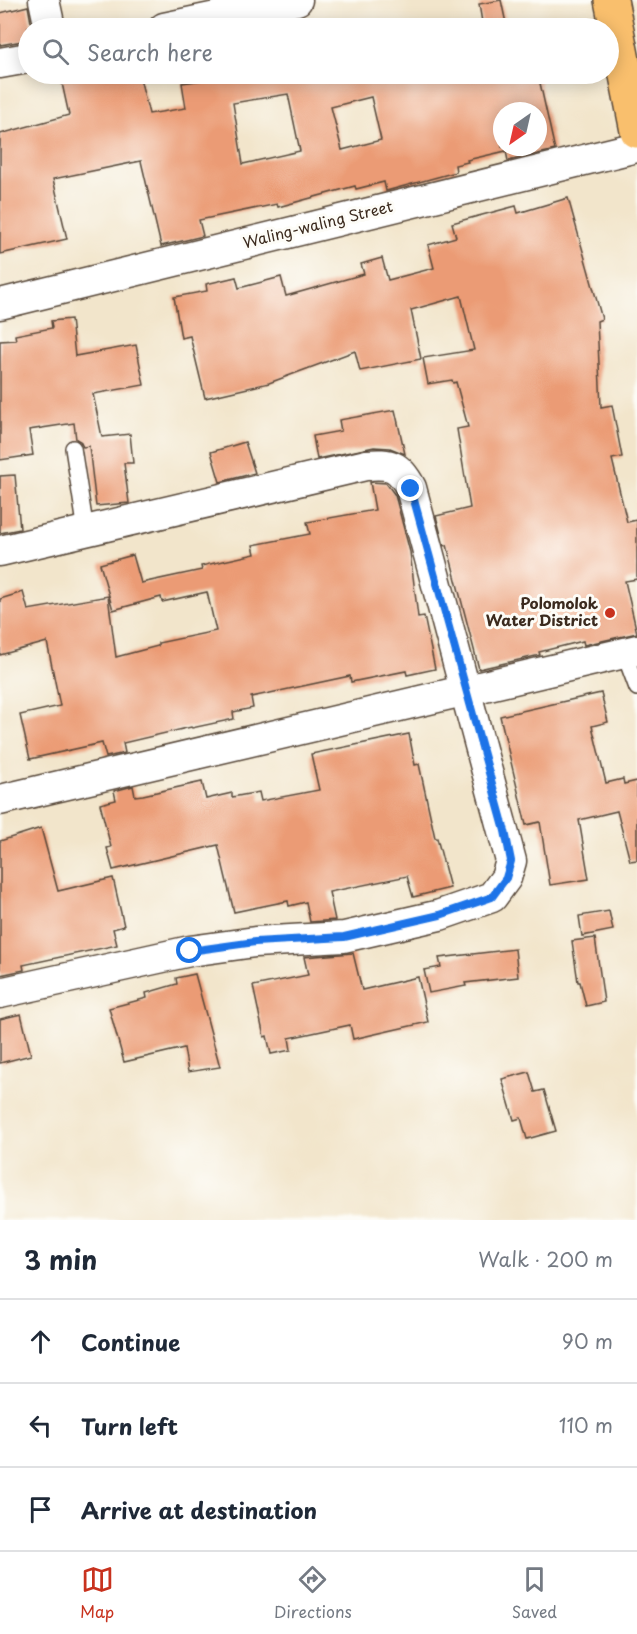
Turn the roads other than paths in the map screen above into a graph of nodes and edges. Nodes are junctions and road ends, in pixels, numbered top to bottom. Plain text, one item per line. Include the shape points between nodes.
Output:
1 (44, 0) edge
2 (297, 0) edge
3 (611, 0) edge
4 (234, 7) edge
5 (48, 18) edge
6 (197, 18) edge
7 (615, 18) edge
8 (619, 40) edge
9 (18, 60) edge
10 (0, 63) edge
11 (637, 131) edge
12 (637, 147) edge
13 (0, 304) edge
14 (73, 448) dead end
15 (86, 531) junction
16 (0, 551) edge
17 (631, 651) edge
18 (637, 688) edge
19 (466, 689) junction
20 (0, 800) edge
21 (0, 993) edge

1 - 5 street
2 - 4 street
3 - 7 highway
4 - 6 street
8 - 11 highway
9 - 10 street
12 - 13 street, Waling-waling Street
14 - 15 lane
15 - 16 street
15 - 19 street via 366,465 393,466 404,474 411,489
17 - 18 lane
17 - 19 street
19 - 20 street
19 - 21 street via 511,861 506,878 492,897 440,915 344,937 255,942 190,951

